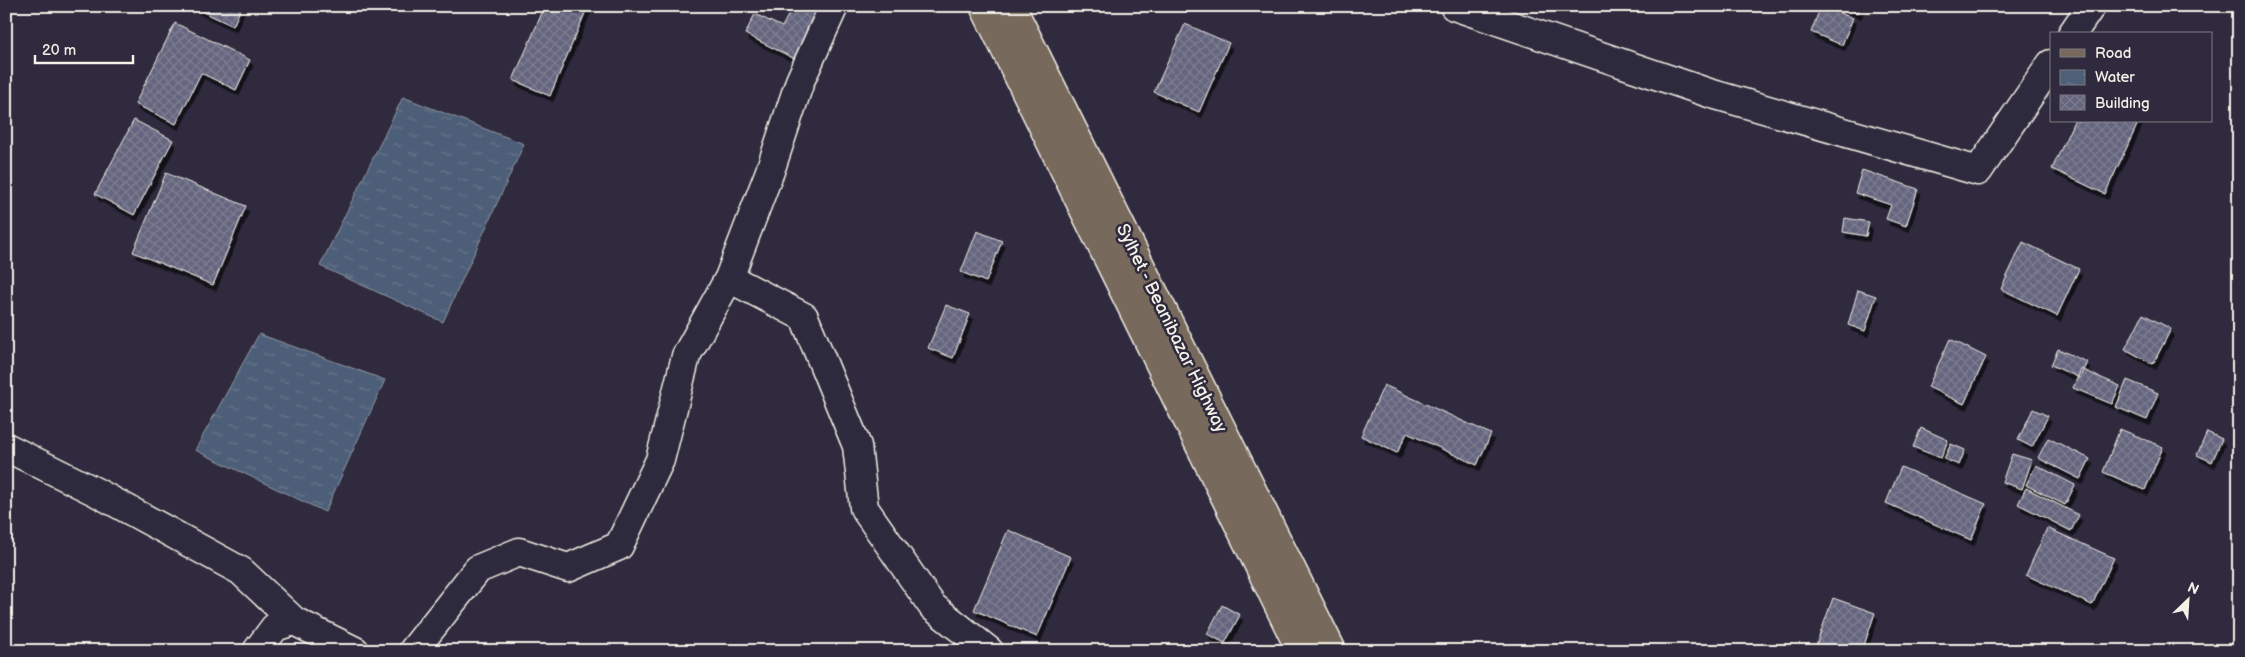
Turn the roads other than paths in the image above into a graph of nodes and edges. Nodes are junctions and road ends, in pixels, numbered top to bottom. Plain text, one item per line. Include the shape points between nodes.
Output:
1 (834, 6) edge
2 (984, 6) edge
3 (1011, 6) edge
4 (1454, 6) edge
5 (2091, 6) edge
6 (2073, 32) edge
7 (2050, 65) edge
8 (729, 278) junction
9 (6, 447) edge
10 (294, 621) junction
11 (257, 651) edge
12 (355, 651) edge
13 (414, 651) edge
14 (989, 651) edge
15 (1302, 651) edge
16 (1332, 651) edge

1 - 8 street via 800,81
2 - 15 main road, Sylhet - Beanibazar Highway
3 - 16 main road, Sylhet - Beanibazar Highway
4 - 7 street via 1709,93 1978,171
5 - 6 street
8 - 13 street via 686,356 660,460 619,546 568,568 519,552 478,569
8 - 14 street via 804,317 857,446 864,508 933,607
9 - 10 street via 241,571
10 - 11 street via 275,627
10 - 12 street

